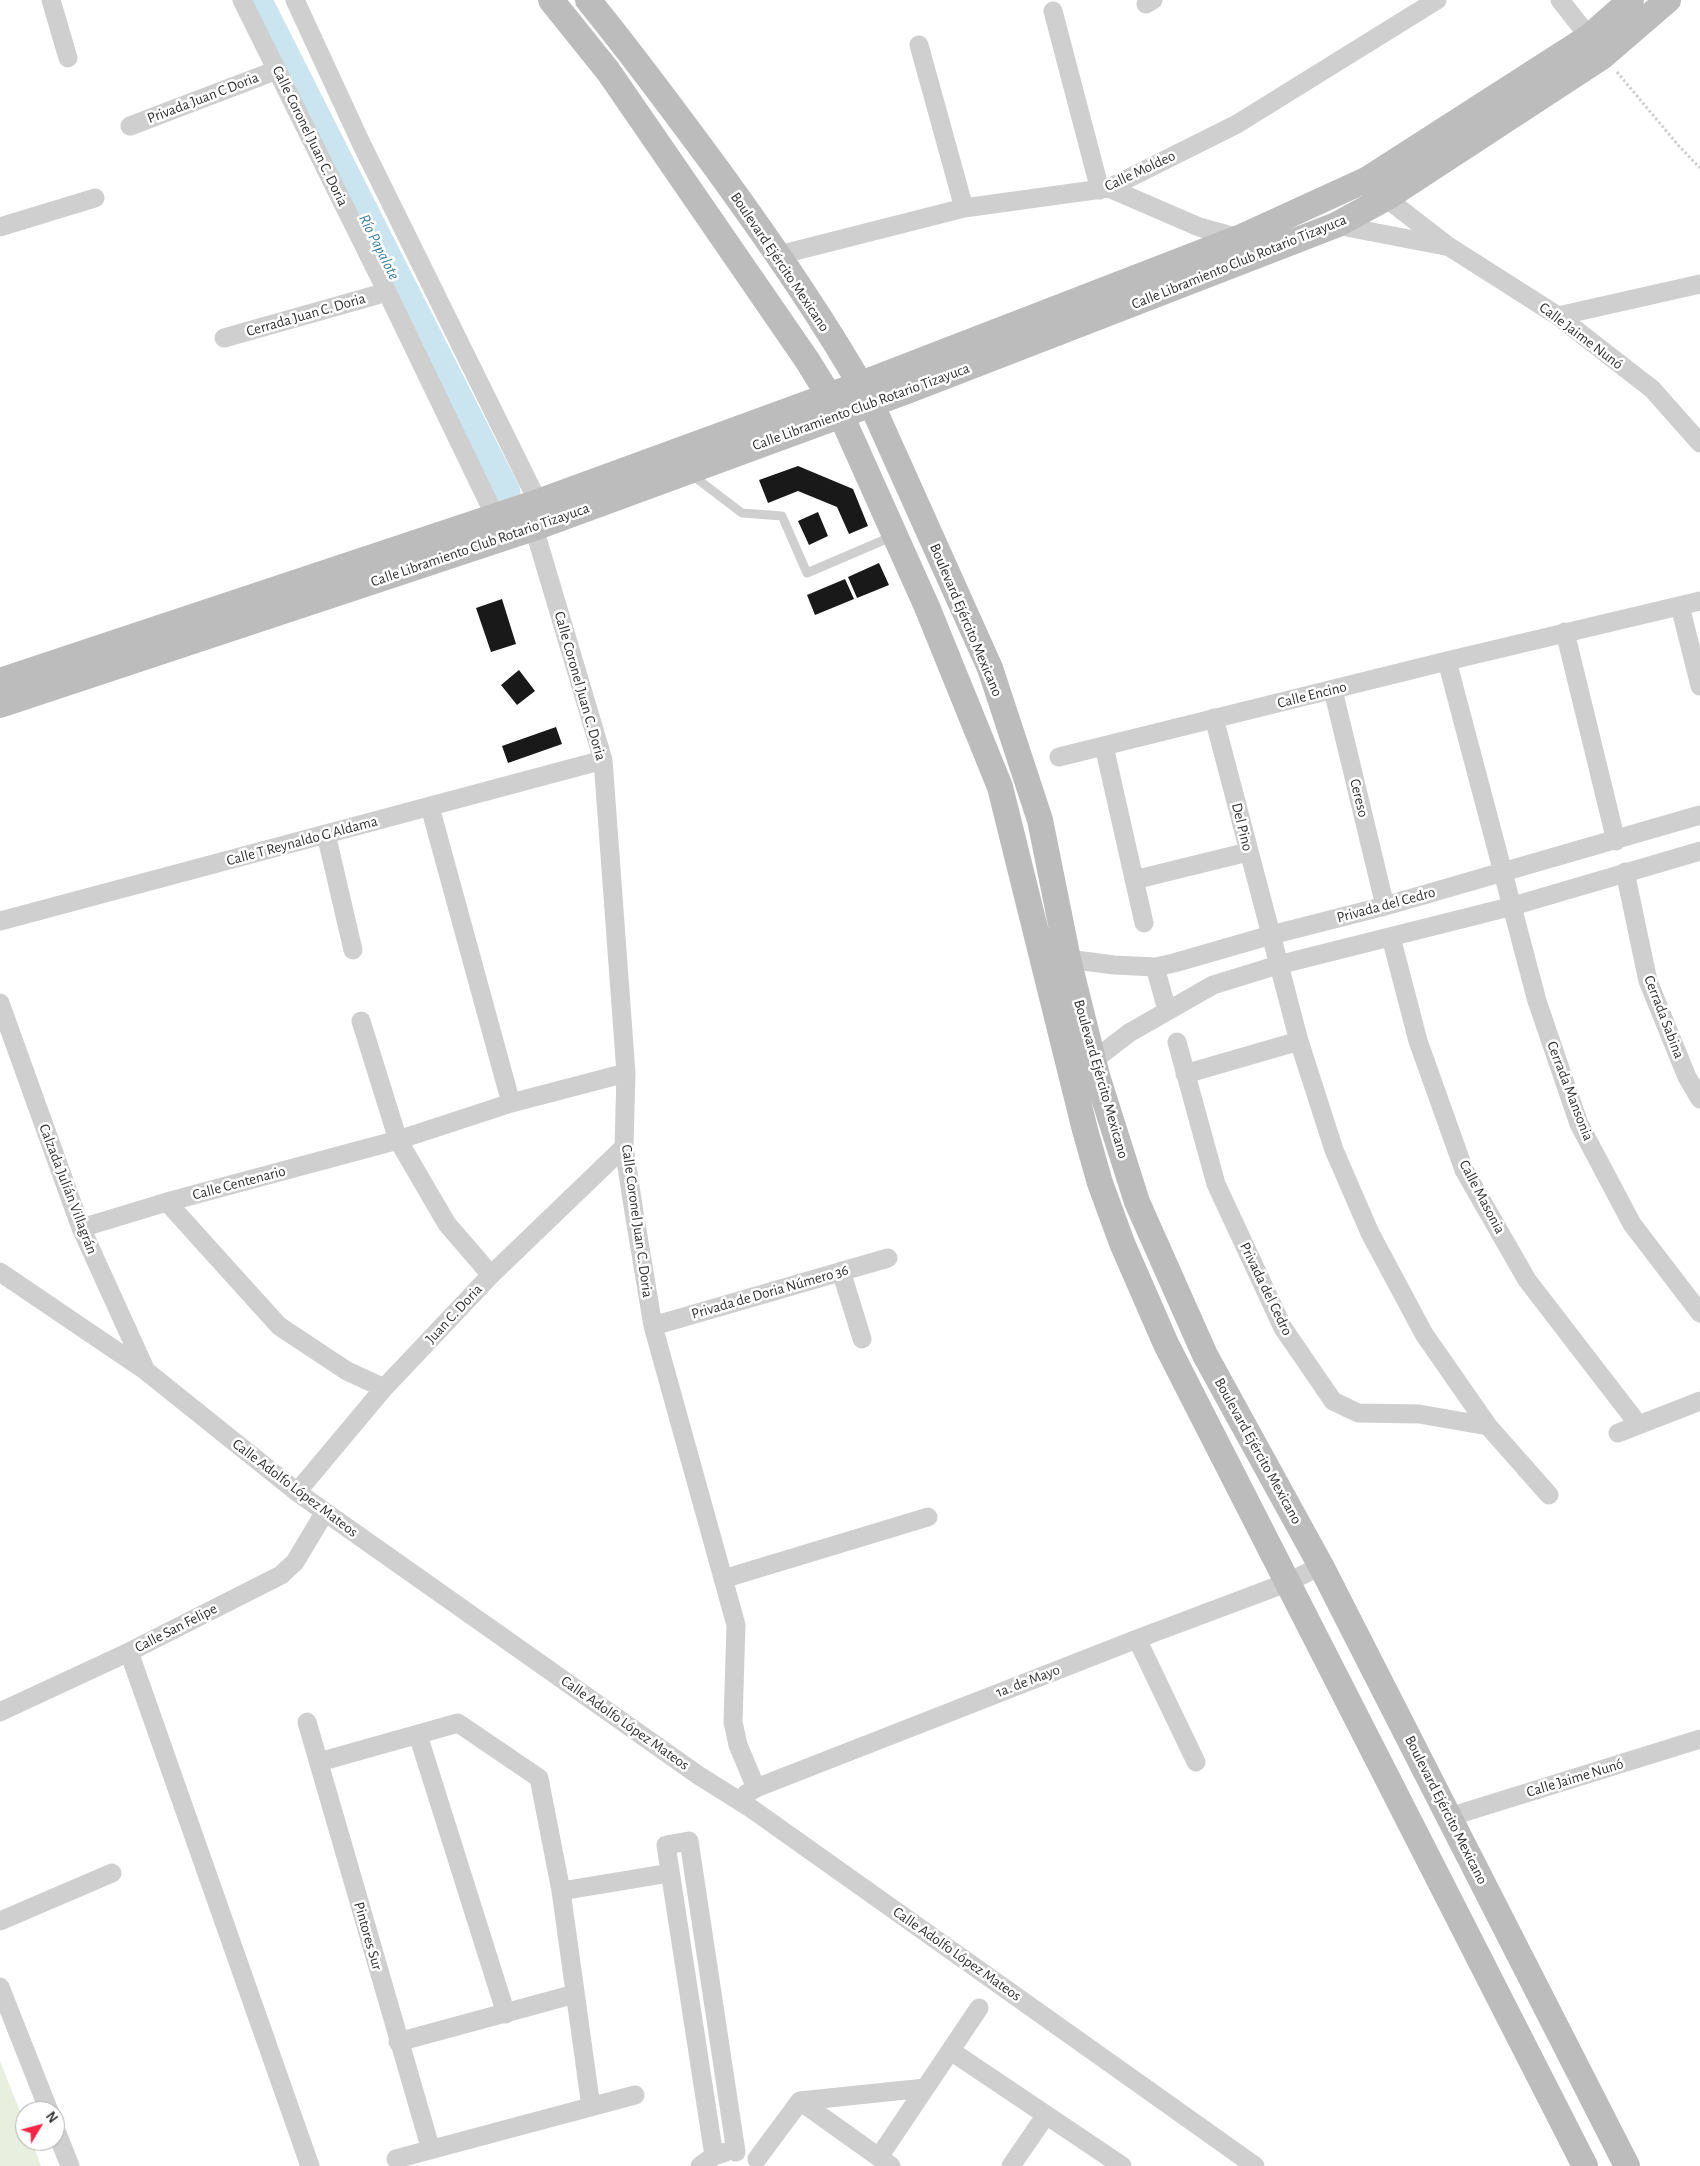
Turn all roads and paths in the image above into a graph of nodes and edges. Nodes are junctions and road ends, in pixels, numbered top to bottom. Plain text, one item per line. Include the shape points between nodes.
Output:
1 (51, 0) edge
2 (242, 0) edge
3 (295, 0) edge
4 (551, 0) edge
5 (588, 0) edge
6 (1437, 0) edge
7 (1560, 0) edge
8 (1631, 0) edge
9 (1668, 0) edge
10 (1052, 11) dead end
11 (919, 45) dead end
12 (1596, 46) junction
13 (634, 56) junction
14 (68, 58) dead end
15 (277, 70) junction
16 (608, 71) junction
17 (130, 126) dead end
18 (1700, 168) edge
19 (1104, 189) junction
20 (95, 198) dead end
21 (1386, 198) junction
22 (964, 208) junction
23 (1336, 225) junction
24 (0, 226) edge
25 (1239, 238) junction
26 (1448, 246) junction
27 (779, 255) junction
28 (1700, 284) edge
29 (387, 292) junction
30 (1558, 316) junction
31 (224, 338) dead end
32 (866, 394) junction
33 (835, 405) junction
34 (1700, 442) edge
35 (688, 472) junction
36 (538, 502) junction
37 (495, 516) junction
38 (534, 528) junction
39 (898, 542) junction
40 (1700, 601) edge
41 (1680, 606) junction
42 (1565, 632) junction
43 (1447, 661) junction
44 (0, 681) edge
45 (1700, 686) edge
46 (1332, 690) junction
47 (0, 705) edge
48 (1214, 718) junction
49 (1104, 746) junction
50 (1059, 757) dead end
51 (603, 760) junction
52 (430, 807) junction
53 (1700, 815) edge
54 (326, 834) junction
55 (1616, 840) junction
56 (1700, 851) edge
57 (1248, 852) junction
58 (1503, 872) junction
59 (1625, 872) junction
60 (1134, 880) junction
61 (1384, 906) junction
62 (1513, 906) junction
63 (0, 921) edge
64 (1144, 922) dead end
65 (1271, 935) junction
66 (1391, 937) junction
67 (353, 950) dead end
68 (1205, 953) junction
69 (1068, 958) junction
70 (1278, 965) junction
71 (1155, 967) junction
72 (1213, 984) junction
73 (0, 1003) edge
74 (1167, 1010) junction
75 (360, 1021) dead end
76 (1299, 1041) junction
77 (1177, 1042) dead end
78 (1094, 1060) junction
79 (626, 1073) junction
80 (1185, 1074) junction
81 (1700, 1099) edge
82 (511, 1103) junction
83 (398, 1140) junction
84 (624, 1147) junction
85 (167, 1202) junction
86 (81, 1228) junction
87 (888, 1258) dead end
88 (841, 1270) junction
89 (0, 1272) edge
90 (491, 1275) junction
91 (1700, 1313) edge
92 (653, 1326) junction
93 (862, 1339) dead end
94 (146, 1371) junction
95 (384, 1388) junction
96 (1700, 1401) edge
97 (1638, 1424) junction
98 (1488, 1426) junction
99 (1618, 1433) dead end
100 (297, 1492) junction
101 (1549, 1495) dead end
102 (325, 1512) junction
103 (928, 1517) dead end
104 (1321, 1566) junction
105 (723, 1579) junction
106 (1286, 1582) junction
107 (1137, 1638) junction
108 (129, 1652) junction
109 (0, 1712) edge
110 (306, 1722) dead end
111 (418, 1735) junction
112 (1700, 1739) edge
113 (319, 1762) junction
114 (1196, 1762) dead end
115 (756, 1788) junction
116 (737, 1800) junction
117 (1450, 1817) junction
118 (112, 1872) dead end
119 (670, 1873) junction
120 (561, 1891) junction
121 (0, 1921) edge
122 (0, 1987) edge
123 (575, 1994) junction
124 (979, 2008) dead end
125 (506, 2014) junction
126 (398, 2042) junction
127 (951, 2051) junction
128 (925, 2088) junction
129 (635, 2095) dead end
130 (44, 2101) edge
131 (800, 2101) junction
132 (591, 2107) junction
133 (1046, 2115) junction
134 (431, 2150) junction
135 (64, 2151) edge
136 (736, 2152) junction
137 (396, 2159) dead end
138 (707, 2161) edge
139 (762, 2162) edge
140 (885, 2162) edge
141 (70, 2166) edge
142 (310, 2166) edge
143 (1011, 2166) edge
144 (1122, 2166) edge
145 (1255, 2166) edge
146 (1586, 2166) edge
147 (1627, 2166) edge

1 - 14 street
2 - 15 street, Calle Coronel Juan C. Doria
3 - 36 street via 361,143
4 - 16 main road, Boulevard Ejército Mexicano
5 - 13 main road, Boulevard Ejército Mexicano
6 - 19 street, Calle Moldeo via 1236,124
7 - 12 street
8 - 12 main road, Calle Libramiento Club Rotario Tizayuca
9 - 12 main road, Calle Libramiento Club Rotario Tizayuca
10 - 19 street
11 - 22 street
12 - 18 path
12 - 21 main road, Calle Libramiento Club Rotario Tizayuca
12 - 25 main road, Calle Libramiento Club Rotario Tizayuca via 1368,179
13 - 16 main road
13 - 27 main road, Boulevard Ejército Mexicano
15 - 17 street, Privada Juan C Doria
15 - 29 street, Calle Coronel Juan C. Doria
16 - 33 main road, Boulevard Ejército Mexicano
19 - 22 street, Calle Moldeo
19 - 25 street via 1199,227
20 - 24 street
21 - 23 main road, Calle Libramiento Club Rotario Tizayuca
21 - 26 street, Calle Jaime Nunó
22 - 27 street, Calle Moldeo
23 - 26 street, Calle Jaime Nunó
23 - 32 main road, Calle Libramiento Club Rotario Tizayuca
25 - 32 main road, Calle Libramiento Club Rotario Tizayuca
26 - 30 street, Calle Jaime Nunó
27 - 32 main road, Boulevard Ejército Mexicano
28 - 30 street
29 - 31 street, Cerrada Juan C. Doria
29 - 37 street, Calle Coronel Juan C. Doria
30 - 34 street, Calle Jaime Nunó via 1652,389
32 - 33 main road, Calle Libramiento Club Rotario Tizayuca
32 - 69 main road, Boulevard Ejército Mexicano via 990,668 1040,820
33 - 35 main road, Calle Libramiento Club Rotario Tizayuca
33 - 36 main road, Calle Libramiento Club Rotario Tizayuca
33 - 39 main road, Boulevard Ejército Mexicano
35 - 38 main road, Calle Libramiento Club Rotario Tizayuca
35 - 39 lane via 742,513 782,516 807,573 884,540
36 - 37 main road, Calle Libramiento Club Rotario Tizayuca
37 - 44 main road, Calle Libramiento Club Rotario Tizayuca
38 - 47 main road, Calle Libramiento Club Rotario Tizayuca
38 - 51 street, Calle Coronel Juan C. Doria
39 - 106 main road, Boulevard Ejército Mexicano via 1000,787 1085,1130 1122,1243 1166,1344
40 - 41 street, Calle Encino
41 - 42 street, Calle Encino
41 - 45 street
42 - 43 street, Calle Encino
42 - 55 street
43 - 46 street, Calle Encino
43 - 58 street
46 - 48 street, Calle Encino
46 - 61 street, Cereso
48 - 49 street, Calle Encino
48 - 57 street, Del Pino
49 - 50 street, Calle Encino
49 - 60 street
51 - 52 street, Calle T Reynaldo G Aldama
51 - 79 street, Calle Coronel Juan C. Doria
52 - 54 street, Calle T Reynaldo G Aldama
52 - 82 street
53 - 55 street, Privada del Cedro
54 - 63 street, Calle T Reynaldo G Aldama
54 - 67 street
55 - 58 street, Privada del Cedro
56 - 59 street, Privada del Cedro
57 - 60 street
57 - 65 street, Del Pino
58 - 61 street, Privada del Cedro
58 - 62 street, Cerrada Mansonia
59 - 62 street, Privada del Cedro
59 - 81 street, Cerrada Sabina via 1648,981 1687,1077
60 - 64 street
61 - 65 street, Privada del Cedro
62 - 66 street, Privada del Cedro
62 - 91 street, Cerrada Mansonia via 1537,1002 1579,1124 1632,1224
65 - 68 street, Privada del Cedro
65 - 70 street, Del Pino
66 - 70 street, Privada del Cedro
66 - 97 street, Calle Masonia via 1418,1040 1464,1170 1527,1280
68 - 71 street, Privada del Cedro
68 - 72 street
69 - 71 street, Privada del Cedro
69 - 78 main road, Boulevard Ejército Mexicano
70 - 72 street, Privada del Cedro
70 - 76 street
71 - 74 street
72 - 74 street, Privada del Cedro
73 - 86 street, Calzada Julián Villagrán
74 - 78 street, Privada del Cedro
75 - 83 street
76 - 80 street
76 - 98 street via 1334,1150 1370,1233 1424,1334
77 - 80 street, Privada del Cedro
78 - 104 main road, Boulevard Ejército Mexicano via 1137,1202 1205,1356
79 - 82 street, Calle Centenario
79 - 84 street, Calle Coronel Juan C. Doria
80 - 98 street, Privada del Cedro via 1216,1184 1283,1328 1333,1401 1358,1414 1419,1414
82 - 83 street, Calle Centenario
83 - 85 street, Calle Centenario
83 - 90 street via 446,1224
84 - 90 street, Juan C. Doria
84 - 92 street, Calle Coronel Juan C. Doria
85 - 86 street, Calle Centenario
85 - 95 street via 279,1326 347,1371
86 - 94 street, Calzada Julián Villagrán
87 - 88 street, Privada de Doria Número 36
88 - 92 street, Privada de Doria Número 36
88 - 93 street
89 - 94 street, Calle Adolfo López Mateos
90 - 95 street, Juan C. Doria
92 - 105 street, Calle Coronel Juan C. Doria
94 - 100 street, Calle Adolfo López Mateos
95 - 100 street, Juan C. Doria
96 - 97 street
97 - 99 street
98 - 101 street
100 - 102 street, Calle Adolfo López Mateos
102 - 108 street, Calle San Felipe via 295,1562 281,1575
102 - 116 street, Calle Adolfo López Mateos
103 - 105 street
104 - 106 street, 1a. de Mayo
104 - 117 main road, Boulevard Ejército Mexicano
105 - 115 street, Calle Coronel Juan C. Doria via 736,1625 733,1722 738,1745
106 - 107 street, 1a. de Mayo
106 - 146 main road, Boulevard Ejército Mexicano
107 - 114 street
107 - 115 street, 1a. de Mayo
108 - 109 street, Calle San Felipe
108 - 142 street
110 - 113 street, Pintores Sur
111 - 113 street
111 - 120 street via 458,1724 538,1778
111 - 125 street
112 - 117 street, Calle Jaime Nunó
113 - 126 street, Pintores Sur
115 - 116 street, 1a. de Mayo
116 - 145 street, Calle Adolfo López Mateos
117 - 147 main road, Boulevard Ejército Mexicano
118 - 121 street
119 - 120 street
119 - 136 street via 666,1845 690,1841
119 - 138 street
120 - 123 street
122 - 130 street
123 - 125 street
123 - 132 street
124 - 127 street
125 - 126 street
126 - 134 street, Pintores Sur
127 - 128 street
127 - 133 street
128 - 131 street
128 - 140 street
129 - 132 street
131 - 139 street
131 - 140 street
132 - 134 street
133 - 143 street
133 - 144 street
134 - 137 street
135 - 141 street
136 - 138 street
136 - 139 street

